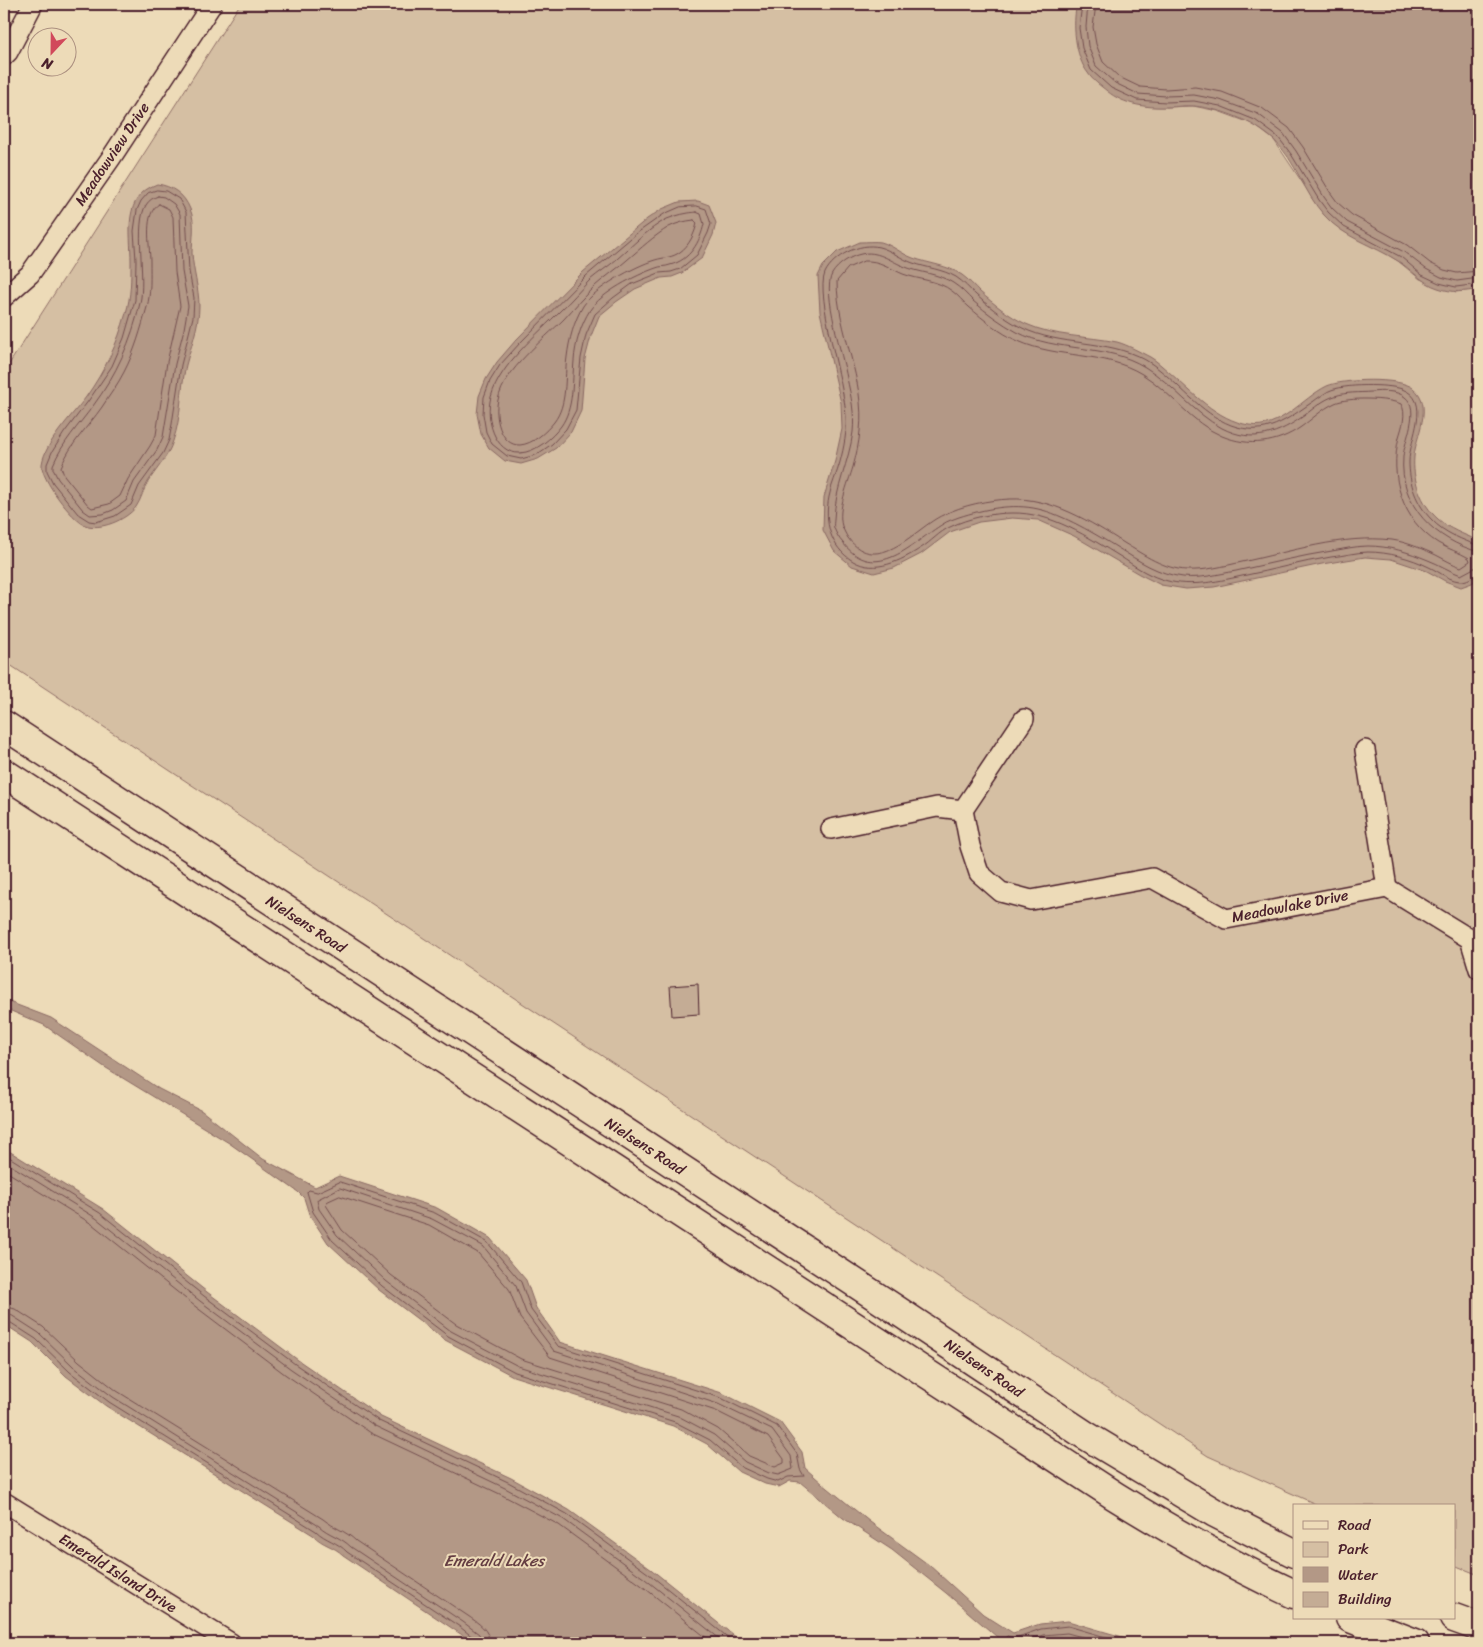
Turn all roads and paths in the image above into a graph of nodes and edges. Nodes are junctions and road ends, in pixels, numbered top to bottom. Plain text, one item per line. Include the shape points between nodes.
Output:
1 (33, 4) edge
2 (212, 4) edge
3 (4, 56) edge
4 (4, 297) edge
5 (1024, 720) dead end
6 (4, 725) edge
7 (1365, 750) dead end
8 (4, 773) edge
9 (963, 810) junction
10 (831, 828) dead end
11 (1387, 888) junction
12 (1479, 969) edge
13 (4, 1502) edge
14 (1293, 1553) edge
15 (1293, 1594) edge
16 (1456, 1619) edge
17 (1355, 1620) edge
18 (1479, 1627) edge
19 (232, 1643) edge
20 (1415, 1643) edge

1 - 3 street
2 - 4 street, Meadowview Drive via 30,274
5 - 9 street
6 - 14 main road, Nielsens Road via 1085,1435 1215,1514
7 - 11 street
8 - 15 main road via 1115,1496 1243,1570
9 - 10 street via 937,807
9 - 11 street, Meadowlake Drive via 979,873 1001,892 1031,900 1152,878 1226,919
11 - 12 street via 1470,939
13 - 19 street, Emerald Island Drive
16 - 18 main road
17 - 20 main road

